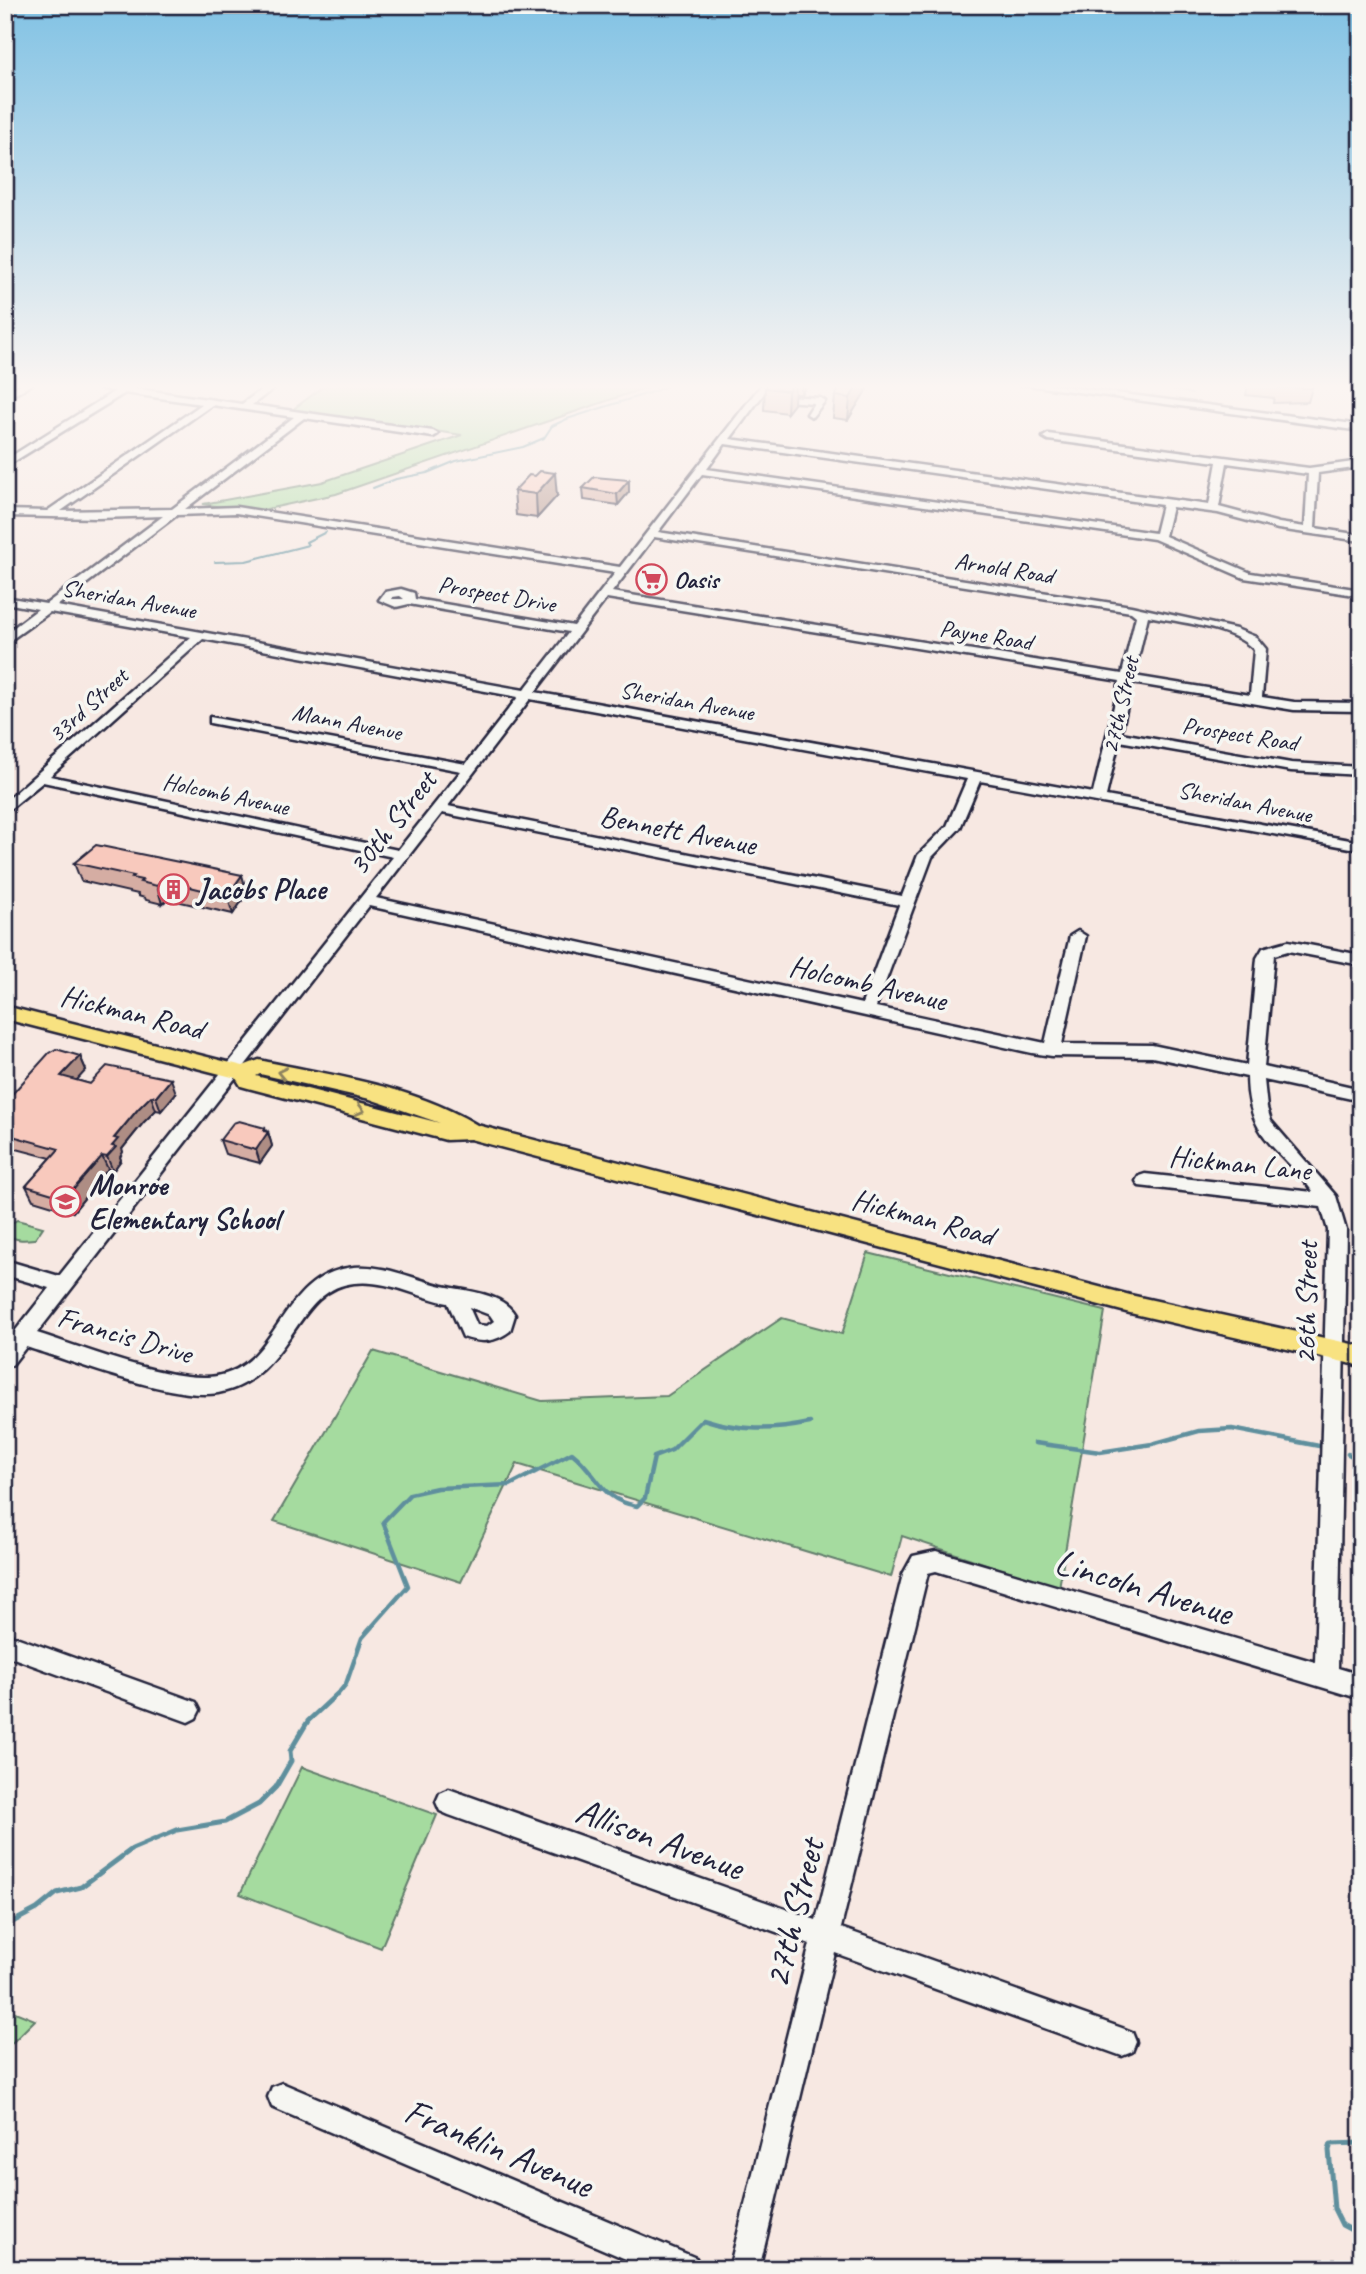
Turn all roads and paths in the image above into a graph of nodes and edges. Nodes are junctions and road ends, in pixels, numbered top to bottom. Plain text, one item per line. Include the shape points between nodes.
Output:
1 (85, 490) edge
2 (203, 490) edge
3 (686, 490) edge
4 (835, 490) edge
5 (1082, 490) edge
6 (1217, 490) edge
7 (1312, 490) edge
8 (1168, 502) junction
9 (1213, 509) junction
10 (5, 513) edge
11 (171, 514) junction
12 (45, 518) junction
13 (5, 520) edge
14 (1310, 530) junction
15 (652, 534) junction
16 (1156, 536) junction
17 (1361, 538) edge
18 (623, 571) junction
19 (1361, 593) edge
20 (606, 594) junction
21 (5, 600) edge
22 (409, 601) dead end
23 (48, 607) junction
24 (1140, 613) junction
25 (578, 630) junction
26 (201, 635) junction
27 (5, 640) edge
28 (1127, 679) junction
29 (527, 695) junction
30 (1256, 700) junction
31 (1361, 707) edge
32 (215, 720) dead end
33 (1113, 736) junction
34 (470, 769) junction
35 (1361, 771) edge
36 (975, 776) junction
37 (41, 778) junction
38 (1099, 798) junction
39 (439, 808) junction
40 (5, 809) edge
41 (1361, 846) edge
42 (402, 855) junction
43 (366, 901) junction
44 (907, 902) junction
45 (1077, 936) dead end
46 (1361, 960) edge
47 (867, 1011) junction
48 (5, 1012) edge
49 (1052, 1050) junction
50 (237, 1072) junction
51 (1256, 1073) junction
52 (1361, 1096) edge
53 (1144, 1181) dead end
54 (1329, 1200) junction
55 (5, 1267) edge
56 (63, 1285) junction
57 (456, 1299) dead end
58 (22, 1337) junction
59 (1336, 1351) junction
60 (1361, 1356) edge
61 (5, 1359) edge
62 (914, 1574) joint
63 (5, 1644) edge
64 (1326, 1677) junction
65 (1361, 1687) edge
66 (188, 1710) dead end
67 (449, 1802) dead end
68 (825, 1937) junction
69 (1122, 2042) dead end
70 (282, 2097) dead end
71 (746, 2268) edge
72 (685, 2269) edge

1 - 12 street
2 - 11 street
3 - 15 street, 30th Street
4 - 16 street
5 - 8 street
6 - 9 street
7 - 14 street
8 - 9 street
8 - 16 street
9 - 14 street
10 - 12 street
11 - 12 street
11 - 18 street via 244,511
11 - 23 street
12 - 13 street
14 - 17 street
15 - 18 street, 30th Street
15 - 24 street, Arnold Road
16 - 19 street via 1248,576
18 - 20 street, 30th Street
20 - 25 street, 30th Street
20 - 28 street, Payne Road
21 - 23 street, Sheridan Avenue
22 - 25 street, Prospect Drive
23 - 26 street, Sheridan Avenue
23 - 27 street
24 - 28 street, 27th Street
24 - 30 street, Arnold Road via 1232,631 1252,640 1261,649
25 - 29 street, 30th Street
26 - 29 street, Sheridan Avenue
26 - 37 street, 33rd Street
28 - 30 street, Payne Road
28 - 33 street, 27th Street
29 - 34 street, 30th Street
29 - 36 street, Sheridan Avenue
30 - 31 street, Payne Road via 1320,708
32 - 34 street, Mann Avenue
33 - 35 street, Prospect Road via 1291,767
33 - 38 street, 27th Street
34 - 39 street, 30th Street
36 - 38 street, Sheridan Avenue
36 - 44 street via 953,828 925,855
37 - 40 street, 33rd Street
37 - 42 street, Holcomb Avenue
38 - 41 street, Sheridan Avenue
39 - 42 street, 30th Street
39 - 44 street, Bennett Avenue
42 - 43 street, 30th Street
43 - 47 street, Holcomb Avenue
43 - 50 street, 30th Street
44 - 47 street
45 - 49 street
46 - 51 street, 26th Street via 1288,946 1269,952
47 - 49 street, Holcomb Avenue
48 - 50 main road, Hickman Road
49 - 51 street, Holcomb Avenue via 1142,1049
50 - 56 street, 30th Street
50 - 59 main road, Hickman Road via 248,1081 433,1129 470,1131 1117,1301
51 - 52 street, Holcomb Avenue
51 - 54 street, 26th Street via 1256,1106 1263,1122
53 - 54 street, Hickman Lane
54 - 59 street, 26th Street via 1337,1230
55 - 56 street
56 - 58 street, 30th Street
57 - 58 street, Francis Drive via 372,1275 332,1280 303,1301 253,1370 237,1379 201,1387 180,1385
58 - 61 street, 30th Street
59 - 60 main road, Hickman Road
59 - 64 street, 26th Street
62 - 64 street, Lincoln Avenue via 921,1563 936,1561
62 - 68 street, 27th Street
63 - 66 street
64 - 65 street, Lincoln Avenue
67 - 68 street, Allison Avenue
68 - 69 street, Allison Avenue
68 - 71 street, 27th Street
70 - 72 street, Franklin Avenue

